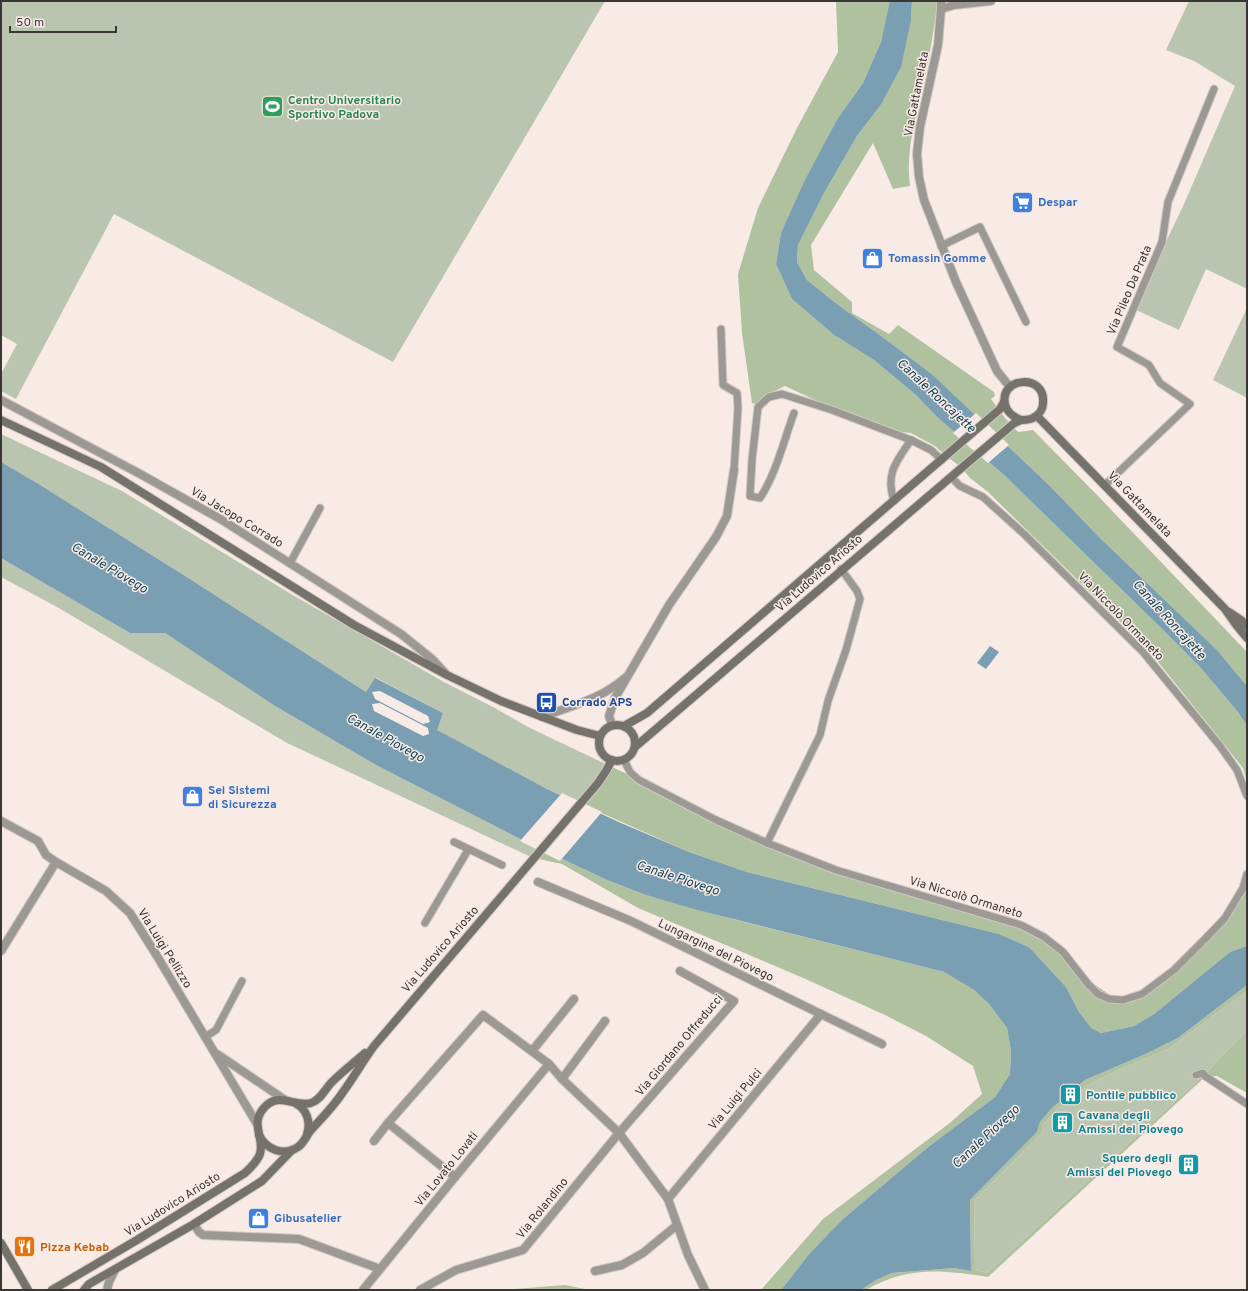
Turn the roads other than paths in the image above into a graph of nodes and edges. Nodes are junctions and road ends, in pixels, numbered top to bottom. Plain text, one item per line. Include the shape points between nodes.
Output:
1 (991, 1) edge
2 (941, 5) edge
3 (1214, 88) dead end
4 (942, 246) junction
5 (1026, 322) dead end
6 (721, 329) dead end
7 (1010, 387) junction
8 (1, 400) edge
9 (1002, 406) junction
10 (794, 413) dead end
11 (1037, 416) junction
12 (1, 420) edge
13 (1022, 420) junction
14 (911, 440) junction
15 (942, 460) junction
16 (734, 470) joint
17 (951, 477) junction
18 (1105, 485) junction
19 (894, 501) junction
20 (320, 508) dead end
21 (290, 563) junction
22 (841, 570) junction
23 (1225, 609) junction
24 (1247, 626) edge
25 (1247, 638) edge
26 (630, 673) junction
27 (447, 675) junction
28 (542, 717) junction
29 (612, 725) junction
30 (624, 726) junction
31 (600, 736) junction
32 (635, 747) junction
33 (612, 760) junction
34 (624, 760) junction
35 (1247, 796) edge
36 (1, 821) edge
37 (454, 842) dead end
38 (767, 843) junction
39 (468, 850) junction
40 (56, 862) junction
41 (502, 865) dead end
42 (1247, 874) edge
43 (538, 882) dead end
44 (425, 923) dead end
45 (1, 951) edge
46 (680, 971) dead end
47 (242, 981) dead end
48 (574, 999) dead end
49 (821, 1014) junction
50 (605, 1021) dead end
51 (205, 1037) junction
52 (882, 1044) dead end
53 (374, 1046) junction
54 (532, 1051) junction
55 (214, 1052) junction
56 (549, 1064) junction
57 (1196, 1075) dead end
58 (562, 1080) junction
59 (288, 1100) junction
60 (1247, 1104) edge
61 (388, 1123) junction
62 (257, 1124) junction
63 (619, 1133) junction
64 (259, 1135) junction
65 (307, 1135) junction
66 (374, 1141) dead end
67 (292, 1150) junction
68 (455, 1177) junction
69 (668, 1199) junction
70 (194, 1224) junction
71 (677, 1225) junction
72 (1, 1243) edge
73 (380, 1269) junction
74 (115, 1270) junction
75 (595, 1271) dead end
76 (28, 1290) edge
77 (52, 1290) edge
78 (84, 1290) edge
79 (107, 1290) edge
80 (363, 1290) edge
81 (420, 1290) edge
82 (705, 1290) edge

1 - 2 street
2 - 4 street, Via Gattamelata via 938,45 920,127 917,154 924,200
3 - 18 lane, Via Pileo Da Prata via 1168,202 1162,242 1117,347 1149,365 1160,383 1190,404
4 - 5 lane via 980,227
4 - 7 street, Via Gattamelata via 994,364
6 - 16 lane via 723,384 737,393
7 - 9 main road
7 - 11 main road via 1017,383 1029,382 1039,388 1043,406
8 - 21 street, Via Jacopo Corrado via 222,520
9 - 13 main road via 1013,417
9 - 15 main road, Via Ludovico Ariosto
10 - 14 lane via 764,492 760,498 750,496 758,407 769,397 782,394
11 - 13 main road via 1030,420
11 - 18 main road, Via Gattamelata
12 - 27 main road, Via Jacopo Corrado via 101,467 354,625
13 - 17 main road, Via Ludovico Ariosto via 1012,424
14 - 15 lane via 931,450
14 - 19 lane via 891,476
15 - 19 main road, Via Ludovico Ariosto
16 - 26 street via 727,516 716,538 670,605
17 - 22 main road, Via Ludovico Ariosto
17 - 35 lane, Via Niccolò Ormaneto via 960,486 983,497 1024,534 1143,652 1220,746 1237,770
18 - 23 main road, Via Gattamelata
19 - 30 main road, Via Ludovico Ariosto via 647,713
20 - 21 lane
21 - 27 street, Via Jacopo Corrado via 401,634
22 - 32 main road, Via Ludovico Ariosto
22 - 38 lane via 860,599 820,735
23 - 24 main road, Via Gattamelata
23 - 25 main road, Via Gattamelata
26 - 28 street via 617,685 592,700
26 - 29 street via 610,710
27 - 28 main road, Via Jacopo Corrado
28 - 31 main road, Via Jacopo Corrado
29 - 30 main road
29 - 31 main road
30 - 32 main road via 633,734
31 - 33 main road via 601,750
32 - 34 main road
33 - 34 main road
33 - 53 main road, Via Ludovico Ariosto via 598,783
34 - 38 lane, Via Niccolò Ormaneto via 630,772 639,780
36 - 40 street, Via Luigi Pellizzo via 38,841 46,855
37 - 39 lane
38 - 42 lane, Via Niccolò Ormaneto via 836,870 1022,925 1044,937 1063,952 1098,994 1109,999 1123,1000 1142,994 1174,970 1225,918 1243,888
39 - 41 lane
39 - 44 lane
40 - 45 street
40 - 51 street, Via Luigi Pellizzo via 106,891 130,913
43 - 49 street, Lungargine del Piovego via 630,921
46 - 63 street, Via Giordano Offreducci via 734,1001
47 - 51 lane via 216,1030
48 - 54 street
49 - 52 street, Lungargine del Piovego
49 - 69 street, Via Luigi Pulci
50 - 58 street
51 - 55 street, Via Luigi Pellizzo
53 - 59 main road, Via Ludovico Ariosto via 313,1102 304,1104
53 - 65 main road, Via Ludovico Ariosto via 344,1092
54 - 56 street
54 - 61 street via 483,1015
55 - 59 street, Via Luigi Pellizzo
55 - 62 street, Via Luigi Pellizzo
56 - 58 street
56 - 68 street, Via Lovato Lovati
57 - 60 lane via 1202,1073
58 - 63 street
59 - 62 main road, Via Ludovico Ariosto via 275,1101 266,1106
59 - 65 main road via 298,1104 308,1117
61 - 66 street
61 - 68 street
62 - 64 main road, Via Ludovico Ariosto
63 - 69 street
63 - 81 street, Via Rolandino via 523,1250 456,1270
64 - 67 main road via 265,1144 274,1150
64 - 77 main road, Via Ludovico Ariosto via 260,1155 245,1173
65 - 67 main road, Via Ludovico Ariosto via 302,1143
67 - 70 main road, Via Ludovico Ariosto via 262,1181
68 - 73 street, Via Lovato Lovati
69 - 71 street
70 - 73 street via 203,1235 299,1240
70 - 74 main road, Via Ludovico Ariosto
71 - 75 street via 643,1253 622,1265
71 - 82 street
72 - 76 main road
73 - 80 street, Via Lovato Lovati
74 - 78 main road, Via Ludovico Ariosto via 89,1284
74 - 79 street

